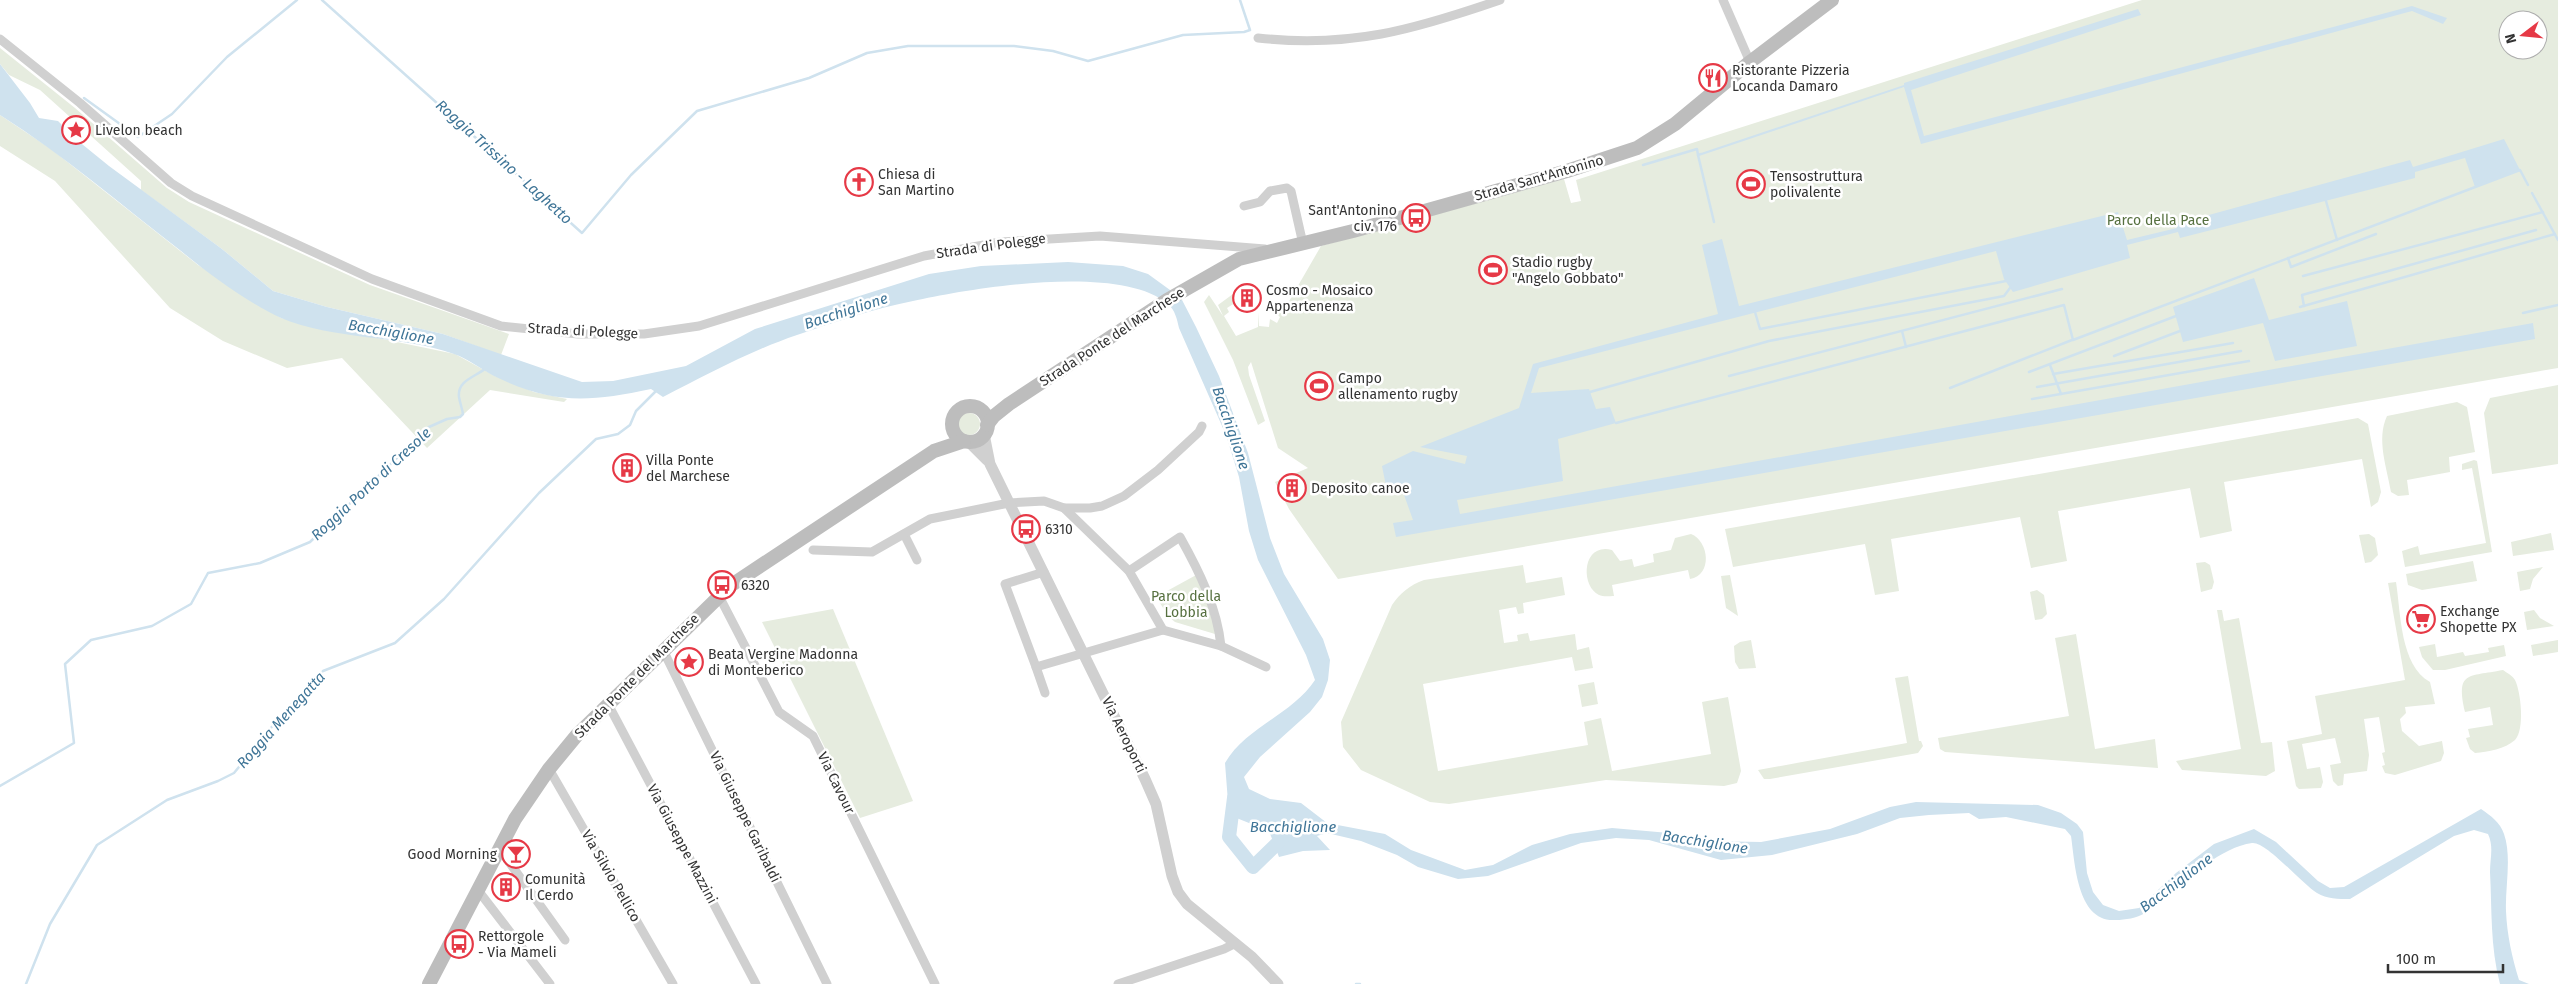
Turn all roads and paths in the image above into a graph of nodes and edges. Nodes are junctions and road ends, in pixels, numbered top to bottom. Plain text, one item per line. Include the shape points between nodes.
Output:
1 (1500, 0) edge
2 (1723, 0) edge
3 (1832, 0) edge
4 (1258, 38) dead end
5 (0, 39) edge
6 (1750, 62) junction
7 (1244, 206) dead end
8 (1301, 244) junction
9 (1240, 257) junction
10 (1009, 404) junction
11 (980, 409) junction
12 (952, 425) junction
13 (1202, 426) dead end
14 (986, 430) junction
15 (967, 441) junction
16 (934, 451) junction
17 (990, 464) junction
18 (1009, 503) junction
19 (1064, 508) junction
20 (904, 534) junction
21 (813, 550) dead end
22 (917, 560) dead end
23 (1129, 571) junction
24 (1044, 572) junction
25 (719, 596) junction
26 (1163, 630) junction
27 (1221, 646) junction
28 (662, 650) junction
29 (1085, 654) junction
30 (1036, 667) junction
31 (1266, 667) dead end
32 (1045, 694) dead end
33 (608, 704) junction
34 (549, 769) junction
35 (499, 848) junction
36 (477, 889) junction
37 (565, 940) dead end
38 (1236, 943) junction
39 (429, 984) edge
40 (550, 984) edge
41 (673, 984) edge
42 (756, 984) edge
43 (827, 984) edge
44 (935, 984) edge
45 (1118, 984) edge
46 (1278, 984) edge

1 - 4 street via 1411,29 1343,41 1295,42
2 - 6 street
3 - 6 main road, Strada Sant'Antonino
5 - 9 street, Strada di Polegge via 80,103 171,183 192,196 372,279 510,328 618,335 667,332 724,319 924,256 1000,242 1100,236
6 - 8 main road, Strada Sant'Antonino via 1675,124 1636,148 1567,171
7 - 8 street via 1260,202 1270,192 1287,188 1291,191
8 - 9 main road, Strada Sant'Antonino
8 - 9 main road, Strada Sant'Antonino
9 - 10 main road, Strada Ponte del Marchese
10 - 11 main road, Strada Ponte del Marchese
10 - 14 main road, Strada Ponte del Marchese via 994,416
11 - 12 main road, Strada Ponte del Marchese via 961,408 954,415
11 - 14 main road via 986,416
12 - 15 main road via 956,435
12 - 16 main road, Strada Ponte del Marchese
13 - 19 street via 1158,470 1124,496 1096,507
14 - 15 main road, Strada Ponte del Marchese via 978,440
14 - 17 street, Via Aeroporti
15 - 16 main road, Strada Ponte del Marchese
15 - 17 street, Via Aeroporti
16 - 25 main road, Strada Ponte del Marchese via 792,543
17 - 18 street, Via Aeroporti
18 - 19 street via 1044,501
18 - 20 street via 930,519
18 - 24 street, Via Aeroporti
19 - 23 street
20 - 21 street via 872,552
20 - 22 street
23 - 26 street
23 - 27 street via 1180,537 1201,575 1220,630
24 - 29 street, Via Aeroporti
24 - 30 street via 1005,584
25 - 28 main road, Strada Ponte del Marchese
25 - 44 street, Via Cavour via 779,712 813,736
26 - 27 street
26 - 29 street
27 - 31 street
28 - 33 main road, Strada Ponte del Marchese
28 - 43 street, Via Giuseppe Garibaldi
29 - 30 street
29 - 38 street, Via Aeroporti via 1156,804 1178,892 1187,904
30 - 32 street
33 - 34 main road, Strada Ponte del Marchese
33 - 42 street, Via Giuseppe Mazzini
34 - 35 main road, Strada Ponte del Marchese
34 - 41 street, Via Silvio Pellico
35 - 36 main road, Strada Ponte del Marchese
35 - 37 street
36 - 39 main road, Strada Ponte del Marchese
36 - 40 street
38 - 45 street via 1224,950
38 - 46 street, Via Aeroporti

